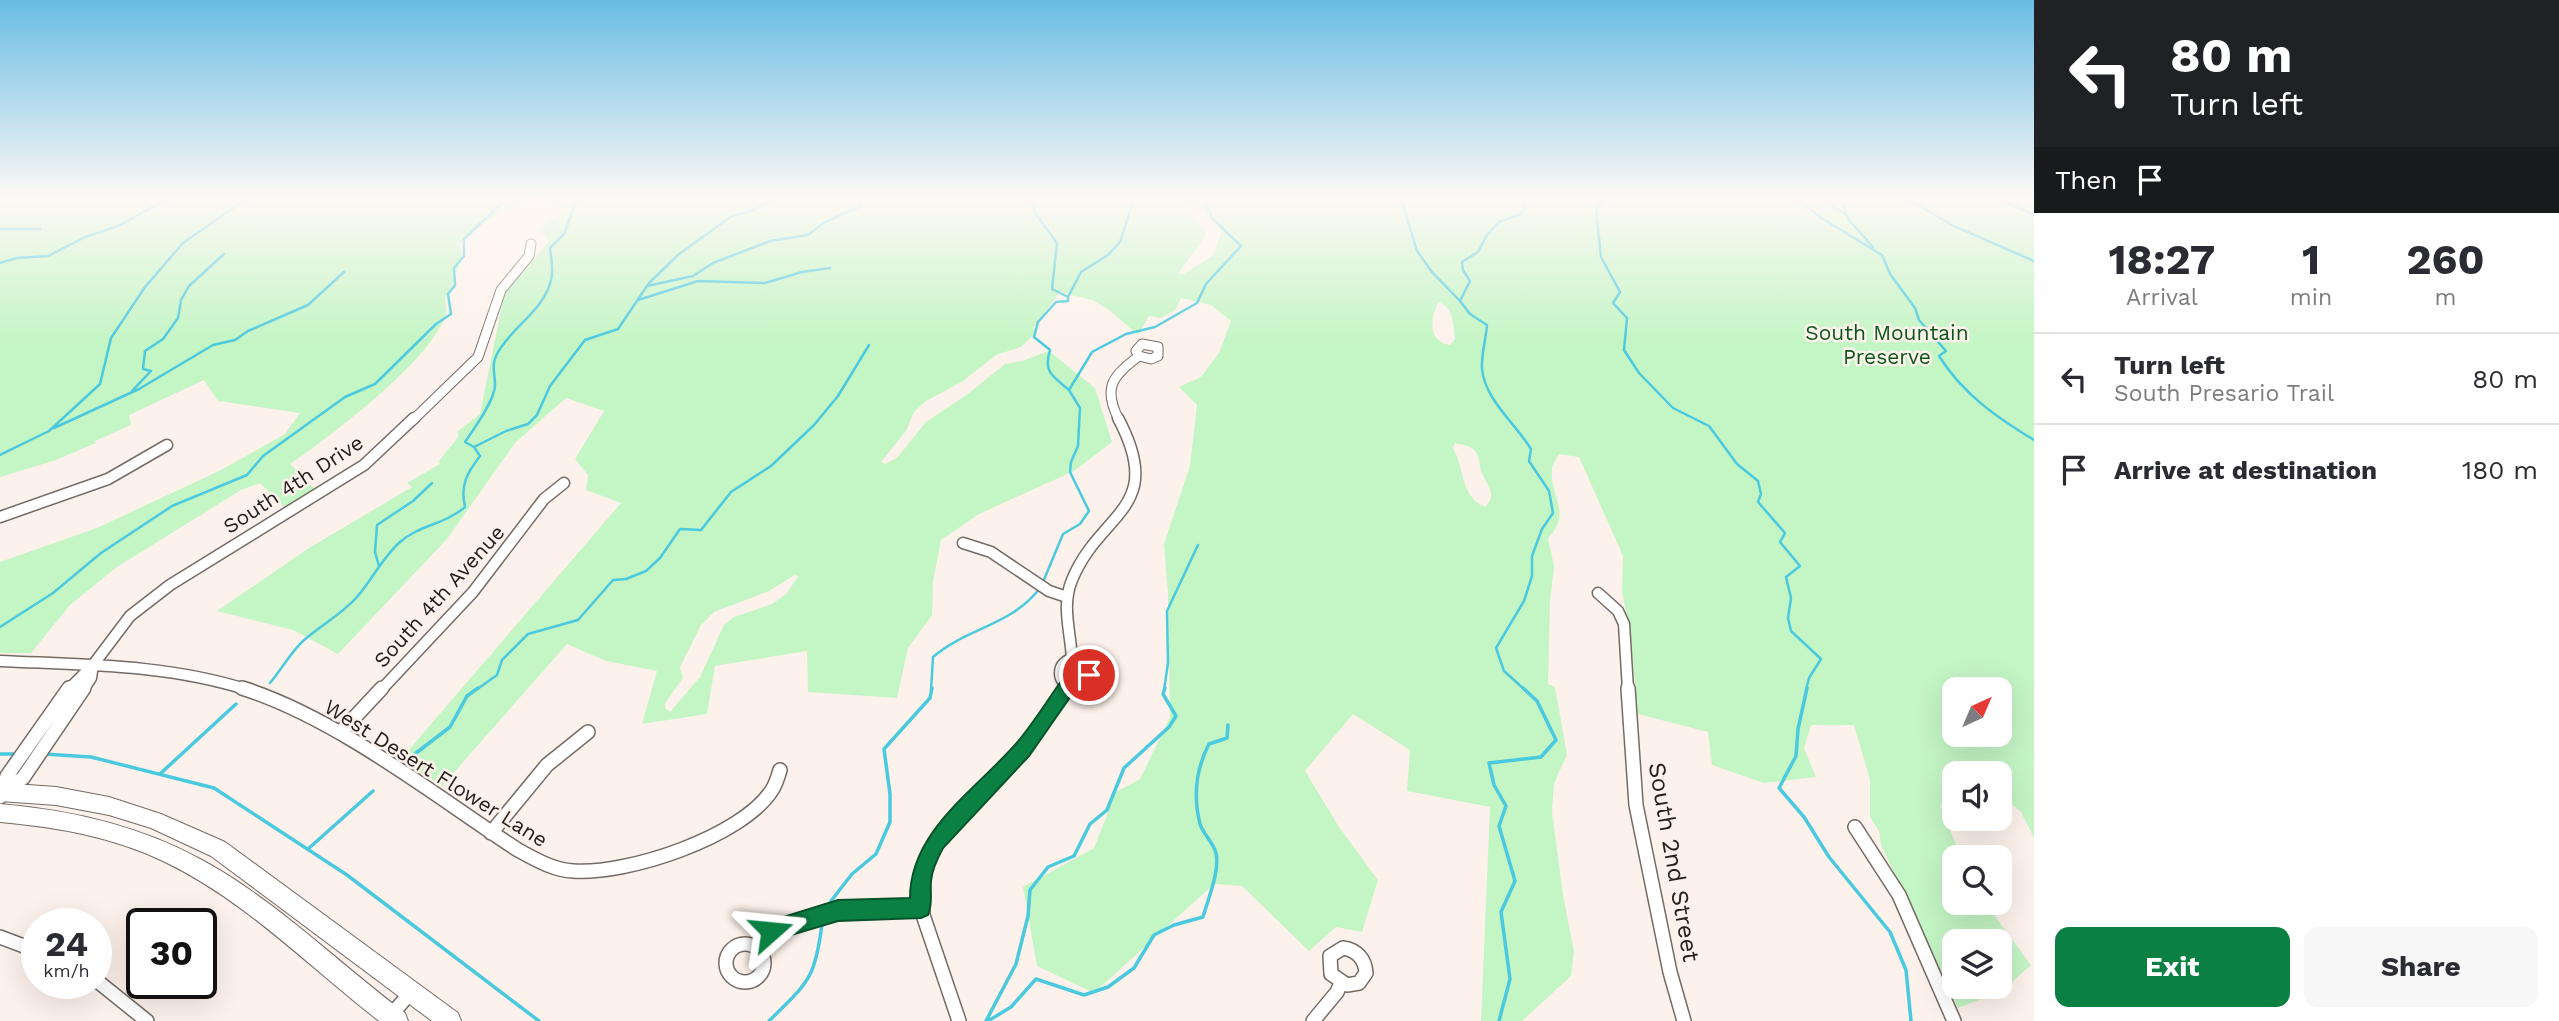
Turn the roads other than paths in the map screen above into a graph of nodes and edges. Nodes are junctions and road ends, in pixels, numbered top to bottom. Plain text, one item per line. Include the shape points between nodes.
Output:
1 (531, 247) edge
2 (1139, 356) dead end
3 (167, 445) dead end
4 (564, 483) dead end
5 (0, 517) edge
6 (963, 543) dead end
7 (1598, 593) dead end
8 (1067, 597) junction
9 (1072, 660) junction
10 (0, 661) edge
11 (93, 665) junction
12 (1068, 685) junction
13 (62, 700) junction
14 (76, 700) junction
15 (588, 732) dead end
16 (340, 733) junction
17 (780, 770) dead end
18 (1, 794) edge
19 (0, 813) edge
20 (1855, 827) dead end
21 (491, 833) junction
22 (921, 908) junction
23 (0, 937) edge
24 (21, 945) edge
25 (757, 946) dead end
26 (1340, 983) dead end
27 (411, 992) junction
28 (112, 993) edge
29 (391, 1019) edge
30 (147, 1021) edge
31 (450, 1021) edge
32 (959, 1021) edge
33 (1313, 1021) edge
34 (1684, 1021) edge
35 (1954, 1021) edge

1 - 11 street, South 4th Drive via 529,256 501,290 478,357 463,373 364,465 142,605
2 - 8 street via 1116,373 1108,392 1135,453 1133,488 1080,563
3 - 5 street via 146,461 82,489
4 - 16 street, South 4th Avenue via 544,499 473,592
6 - 8 street via 991,552 1049,591
7 - 34 street, South 2nd Street via 1618,611 1624,624 1636,805
8 - 9 street
9 - 12 street via 1063,663 1059,671
9 - 12 street via 1085,664 1089,675 1082,685
10 - 11 street, West Desert Flower Lane
11 - 13 street, South 4th Drive
11 - 14 street, South 4th Drive via 91,678
11 - 16 street, West Desert Flower Lane via 207,677 273,698
12 - 22 street via 1022,750 936,842 920,879
13 - 14 street
13 - 18 street, South 4th Drive via 7,776
14 - 18 street, South 4th Drive via 23,778
15 - 21 street via 559,750
16 - 21 street, West Desert Flower Lane
17 - 21 street, West Desert Flower Lane via 772,792 737,821 639,864 574,871 547,866
18 - 27 street via 56,796 109,806 218,849
19 - 29 street via 54,818 101,830 192,866 227,887
20 - 35 street via 1874,849 1901,899
22 - 25 street via 821,915 771,931
22 - 32 street
23 - 24 street
26 - 33 street
27 - 29 street
27 - 31 street
28 - 30 street

